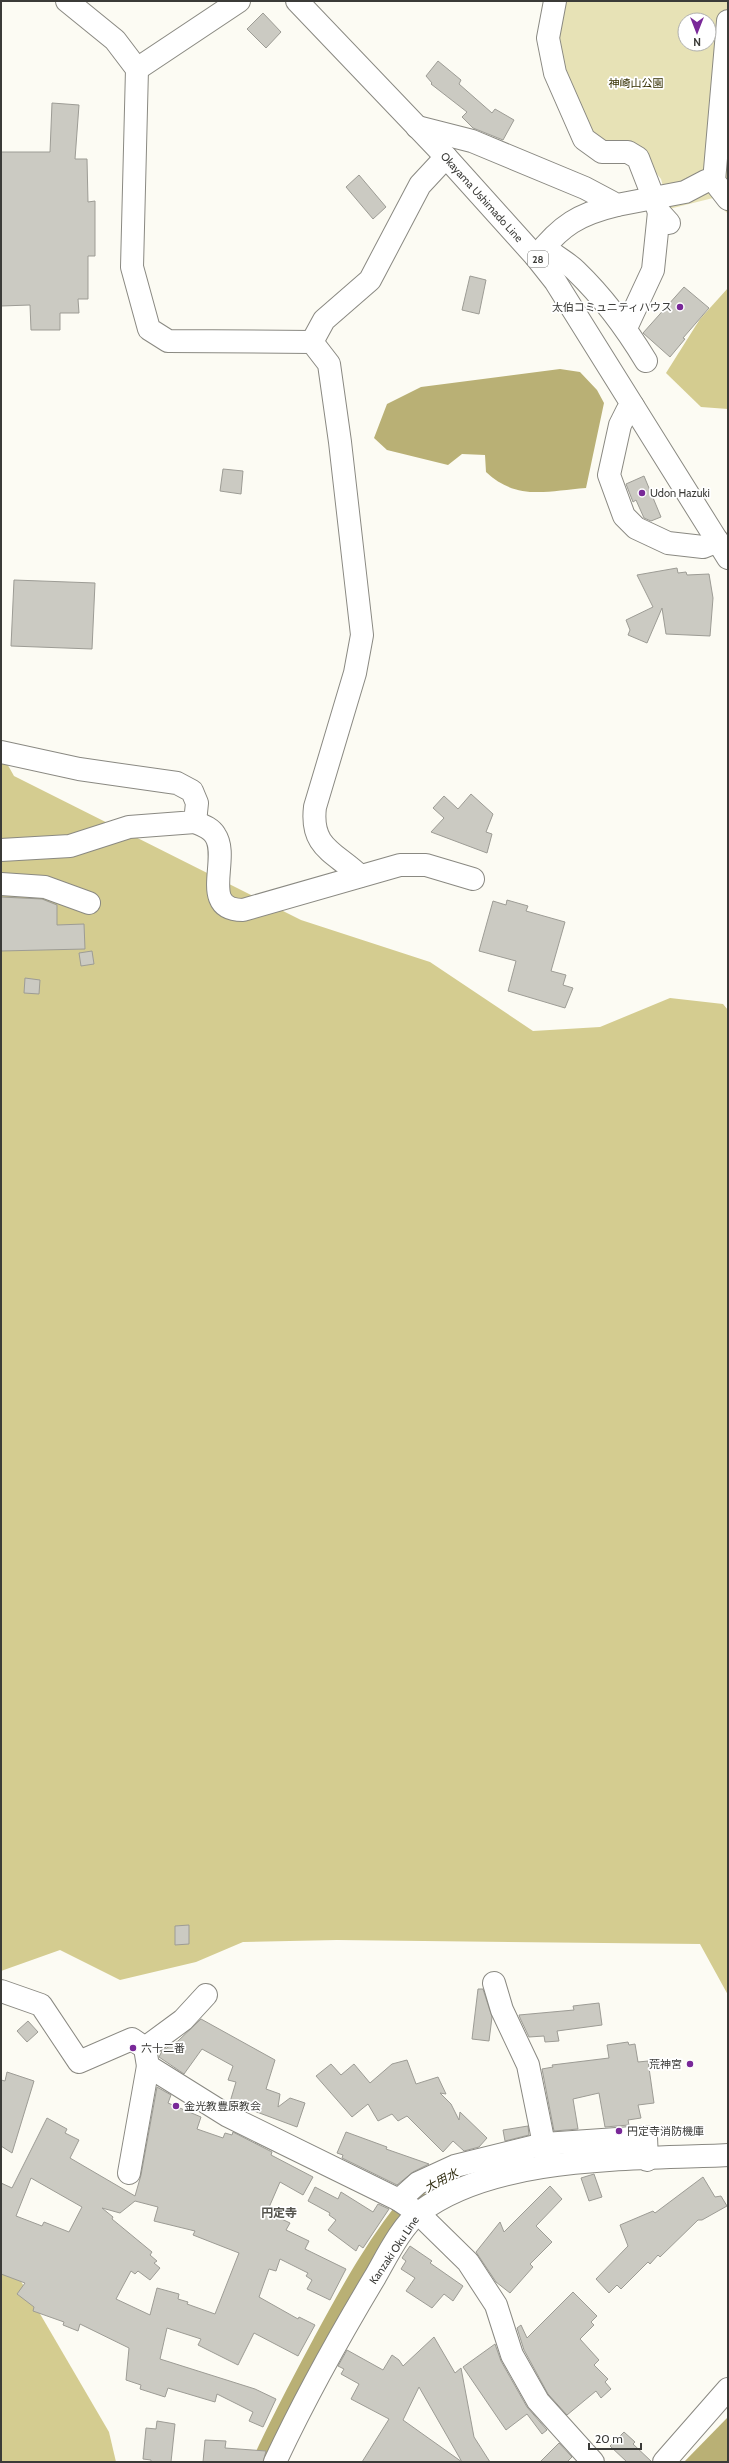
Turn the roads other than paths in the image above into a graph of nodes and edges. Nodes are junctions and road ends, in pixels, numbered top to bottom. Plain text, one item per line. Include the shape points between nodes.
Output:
1 (67, 1) edge
2 (239, 1) edge
3 (297, 1) edge
4 (555, 1) edge
5 (728, 21) edge
6 (137, 69) junction
7 (417, 127) junction
8 (446, 157) junction
9 (714, 181) junction
10 (728, 199) edge
11 (618, 205) junction
12 (661, 211) junction
13 (541, 252) junction
14 (626, 328) junction
15 (312, 342) junction
16 (646, 361) dead end
17 (633, 406) junction
18 (723, 550) edge
19 (1, 752) edge
20 (195, 822) junction
21 (1, 850) edge
22 (360, 876) junction
23 (473, 879) dead end
24 (1, 884) edge
25 (89, 903) dead end
26 (494, 1983) dead end
27 (1, 1991) edge
28 (206, 1995) dead end
29 (147, 2057) junction
30 (546, 2155) junction
31 (728, 2155) edge
32 (129, 2173) dead end
33 (409, 2206) junction
34 (728, 2390) edge
35 (275, 2462) edge
36 (593, 2462) edge
37 (664, 2462) edge

1 - 6 street via 115,40
2 - 6 street
3 - 7 street, Okayama Ushimado Line / 28
4 - 12 street via 548,38 555,73 584,139 602,152 628,152 638,158
5 - 9 street
6 - 15 street via 132,267 149,329 168,341
7 - 8 street, Okayama Ushimado Line / 28
7 - 11 street via 472,141 585,188
8 - 13 street, Okayama Ushimado Line / 28
8 - 15 street via 420,185 370,280 324,320
9 - 10 street
9 - 12 street via 706,181 685,192
11 - 12 street
11 - 13 street via 589,212 554,235
12 - 14 street via 653,270
13 - 14 street via 575,270
13 - 17 street, Okayama Ushimado Line / 28 via 554,281
14 - 16 street
15 - 22 street via 329,364 362,635 313,823 316,836 327,851
17 - 18 street, Okayama Ushimado Line / 28
17 - 18 street via 627,411 620,425 609,474 624,516 636,528 668,543
19 - 20 street via 79,768 177,783 192,791 197,803
20 - 21 street via 129,827 70,846
20 - 22 street via 206,826 215,835 220,853 218,894 223,904 231,910 243,910
22 - 23 street via 400,865 426,865
24 - 25 street via 44,887
26 - 30 street via 502,2010 528,2065
27 - 29 street via 41,2005 79,2062 132,2039
28 - 29 street
29 - 32 street
29 - 33 street via 228,2116
30 - 31 street, Kanzaki Oku Line via 647,2152
30 - 33 street, Kanzaki Oku Line via 521,2171 478,2182
33 - 35 street, Kanzaki Oku Line via 390,2251 329,2353
33 - 36 street via 468,2262 496,2306 512,2355 538,2401
34 - 37 street

